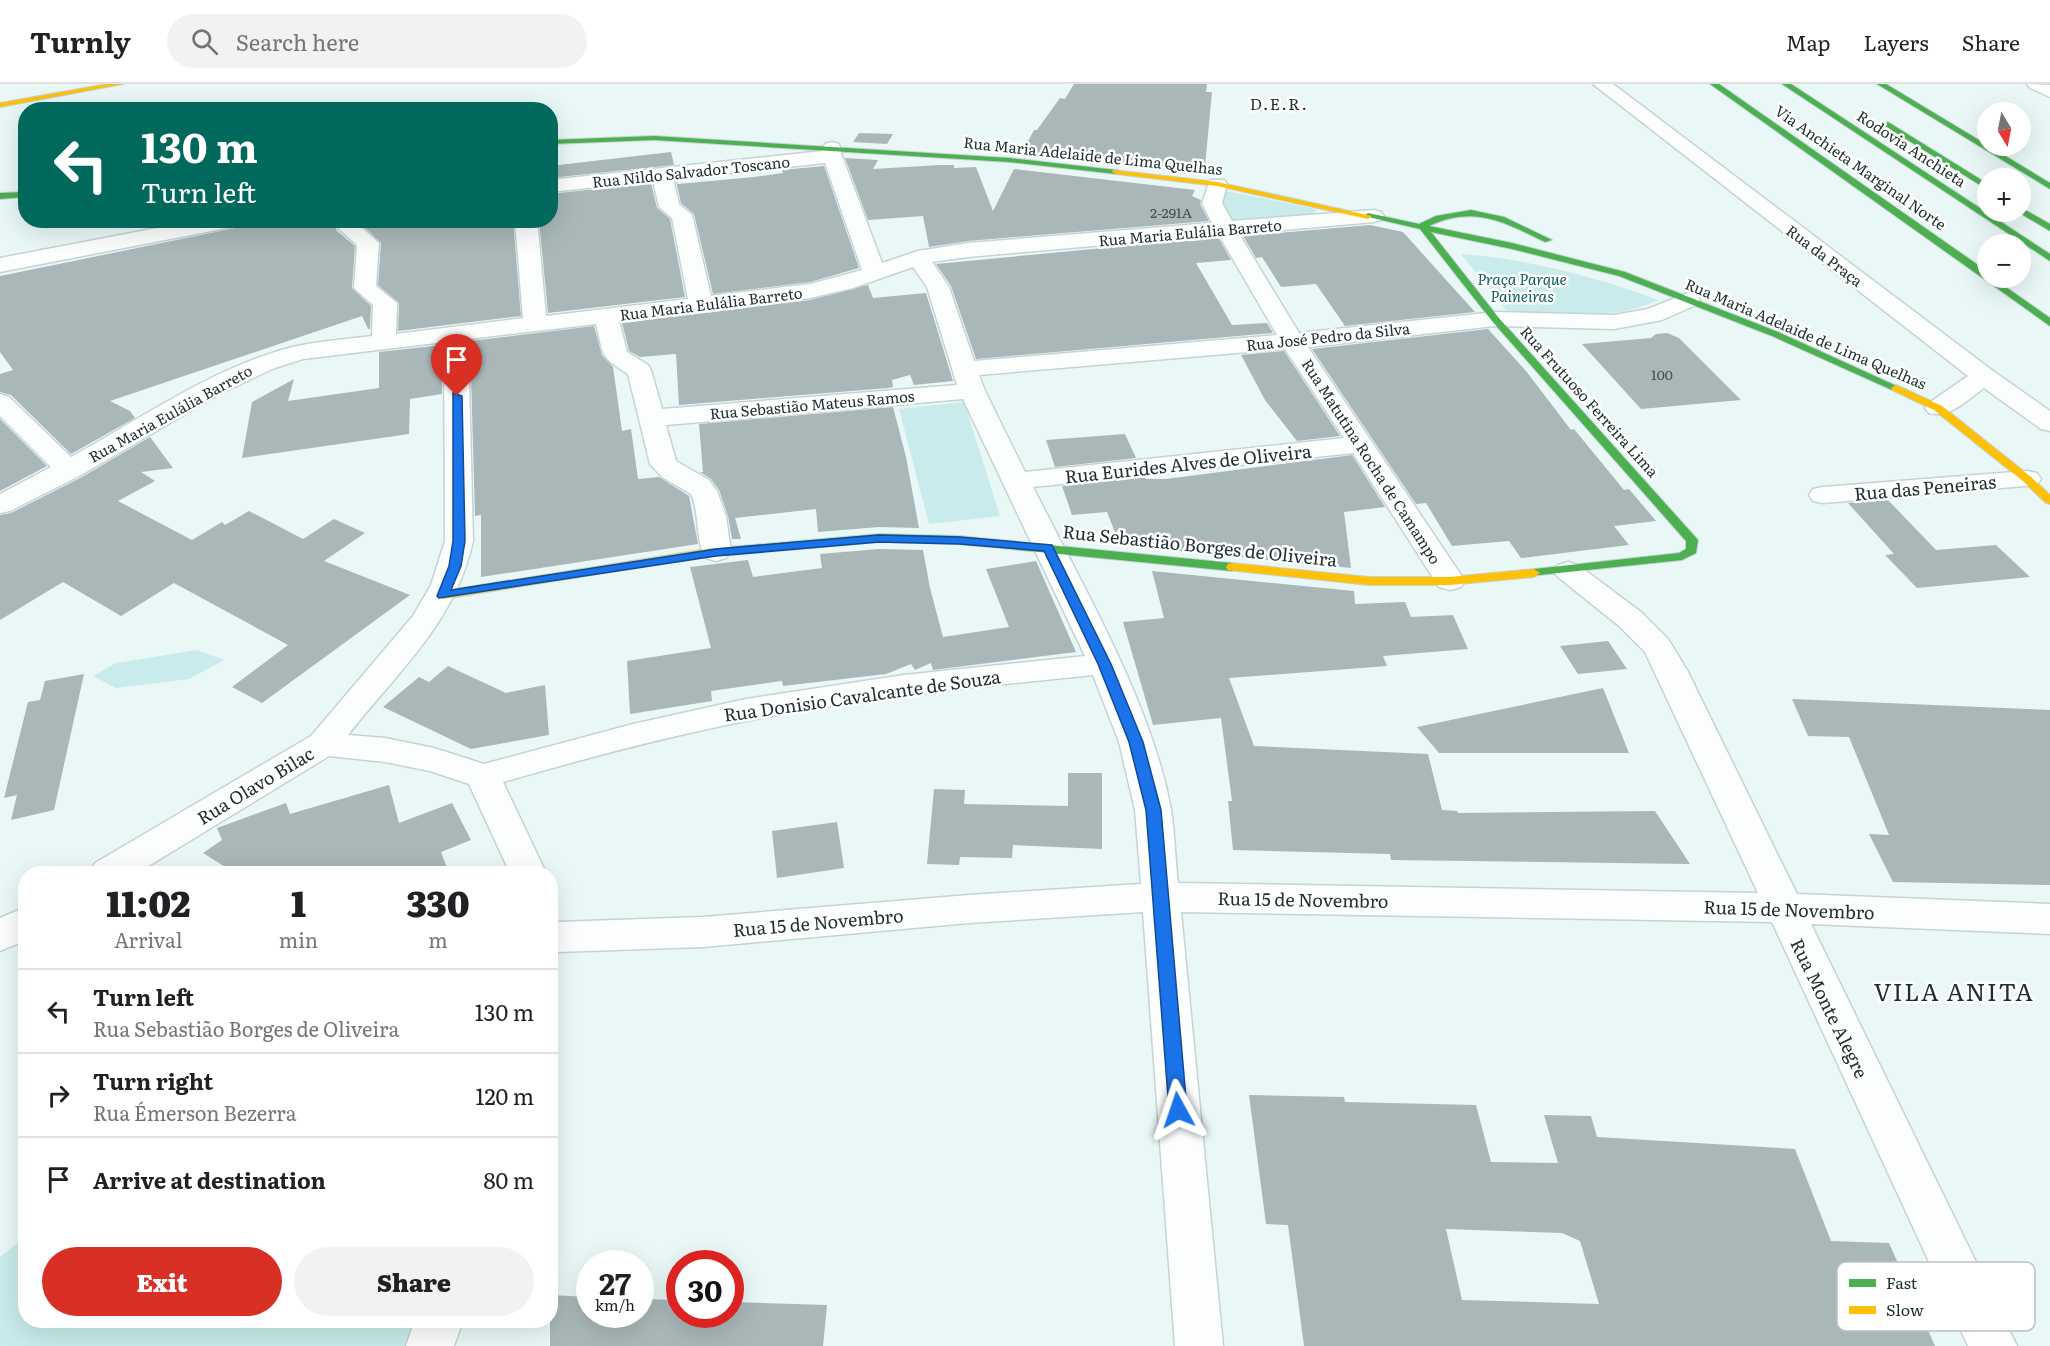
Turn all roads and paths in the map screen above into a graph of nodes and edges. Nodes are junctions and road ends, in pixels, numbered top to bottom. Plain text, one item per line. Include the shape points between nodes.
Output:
1 (39, 84) edge
2 (119, 84) edge
3 (1602, 84) edge
4 (1714, 84) edge
5 (1787, 84) edge
6 (1881, 84) edge
7 (2036, 84) edge
8 (0, 91) edge
9 (2050, 92) edge
10 (0, 105) edge
11 (1873, 115) dead end
12 (675, 139) junction
13 (558, 142) edge
14 (832, 152) junction
15 (671, 173) junction
16 (1977, 181) edge
17 (1217, 184) junction
18 (558, 185) edge
19 (2050, 187) edge
20 (18, 195) edge
21 (0, 196) edge
22 (1374, 216) junction
23 (2031, 216) edge
24 (1422, 226) junction
25 (193, 228) edge
26 (349, 228) edge
27 (527, 228) edge
28 (2050, 228) edge
29 (1225, 230) junction
30 (918, 258) junction
31 (2050, 258) edge
32 (0, 265) edge
33 (1977, 269) edge
34 (874, 272) junction
35 (1622, 274) junction
36 (2003, 288) edge
37 (1688, 300) junction
38 (701, 305) junction
39 (606, 316) junction
40 (1495, 319) junction
41 (2050, 323) edge
42 (535, 325) junction
43 (456, 334) junction
44 (1293, 341) junction
45 (384, 342) junction
46 (1984, 376) junction
47 (968, 380) junction
48 (0, 402) edge
49 (1938, 408) junction
50 (652, 418) junction
51 (2050, 423) edge
52 (1361, 444) junction
53 (71, 469) junction
54 (2027, 479) junction
55 (1016, 481) junction
56 (1823, 495) dead end
57 (2050, 501) edge
58 (0, 505) edge
59 (1692, 540) joint
60 (1048, 548) junction
61 (716, 552) junction
62 (1568, 571) junction
63 (1450, 581) junction
64 (443, 596) junction
65 (1104, 664) junction
66 (323, 744) junction
67 (483, 776) junction
68 (120, 866) edge
69 (525, 866) edge
70 (1160, 897) junction
71 (1782, 908) junction
72 (2050, 919) edge
73 (18, 926) edge
74 (0, 936) edge
75 (558, 940) edge
76 (1953, 1262) edge
77 (436, 1328) edge
78 (1986, 1331) edge
79 (430, 1346) edge
80 (1199, 1346) edge
81 (1993, 1346) edge

1 - 8 main road
2 - 10 main road
3 - 46 street, Rua da Praça
4 - 33 main road, Via Anchieta Marginal Norte
5 - 31 main road, Rodovia Anchieta
6 - 19 main road
7 - 9 street
11 - 16 main road, Rodovia Anchieta
12 - 13 main road, Rua Maria Adelaide de Lima Quelhas
12 - 14 main road, Rua Maria Adelaide de Lima Quelhas
12 - 15 street via 682,158
14 - 15 street, Rua Nildo Salvador Toscano
14 - 17 main road, Rua Maria Adelaide de Lima Quelhas via 1009,160
14 - 34 street
15 - 18 street, Rua Nildo Salvador Toscano
15 - 38 street via 669,207 682,215
17 - 22 main road, Rua Maria Adelaide de Lima Quelhas
17 - 29 street, Rua Matutina Rocha de Camampo via 1212,203
20 - 21 main road
22 - 24 main road, Rua Maria Adelaide de Lima Quelhas
22 - 29 street, Rua Maria Eulália Barreto
23 - 28 main road
24 - 35 main road, Rua Maria Adelaide de Lima Quelhas
24 - 35 main road, Rua Maria Adelaide de Lima Quelhas via 1434,218 1458,212 1486,212
24 - 40 main road, Rua Frutuoso Ferreira Lima
25 - 32 street
26 - 45 street via 368,243 366,288 385,303
27 - 42 street
29 - 30 street, Rua Maria Eulália Barreto via 968,250
29 - 44 street, Rua Matutina Rocha de Camampo
30 - 34 street, Rua Maria Eulália Barreto
30 - 47 street via 938,287
34 - 38 street, Rua Maria Eulália Barreto via 845,284 810,291
35 - 37 main road, Rua Maria Adelaide de Lima Quelhas
36 - 41 main road, Via Anchieta Marginal Norte
37 - 40 street, Rua José Pedro da Silva via 1654,315 1622,321
37 - 49 main road, Rua Maria Adelaide de Lima Quelhas via 1775,334
38 - 39 street, Rua Maria Eulália Barreto
39 - 42 street, Rua Maria Eulália Barreto
39 - 50 street via 616,356 639,370
40 - 44 street, Rua José Pedro da Silva
40 - 59 main road, Rua Frutuoso Ferreira Lima
42 - 43 street, Rua Maria Eulália Barreto
43 - 45 street, Rua Maria Eulália Barreto
43 - 64 street via 459,541 455,566
44 - 47 street, Rua José Pedro da Silva
44 - 52 street, Rua Matutina Rocha de Camampo
45 - 53 street, Rua Maria Eulália Barreto via 302,352 259,364
46 - 49 street
46 - 51 street, Rua da Praça
47 - 50 street, Rua Sebastião Mateus Ramos
47 - 55 street
48 - 53 street
49 - 54 main road, Rua Maria Adelaide de Lima Quelhas
50 - 61 street via 663,464 672,473 700,486 707,495
52 - 55 street, Rua Eurides Alves de Oliveira
52 - 63 street, Rua Matutina Rocha de Camampo
53 - 58 street, Rua Maria Eulália Barreto
54 - 56 street, Rua das Peneiras
54 - 57 main road, Rua Maria Adelaide de Lima Quelhas
55 - 60 street
59 - 62 main road, Rua Sebastião Borges de Oliveira via 1692,550 1682,556
60 - 61 main road, Rua Sebastião Borges de Oliveira via 879,538
60 - 63 main road, Rua Sebastião Borges de Oliveira via 1369,581
60 - 65 street
61 - 64 main road, Rua Sebastião Borges de Oliveira
62 - 63 main road, Rua Sebastião Borges de Oliveira
62 - 71 street, Rua Monte Alegre via 1630,619 1657,646
64 - 66 street via 405,651
65 - 67 street, Rua Donisio Cavalcante de Souza via 784,703 633,734
65 - 70 street via 1136,742 1153,810
66 - 67 street, Rua Olavo Bilac via 385,750
66 - 68 street, Rua Olavo Bilac
67 - 69 street
70 - 71 street, Rua 15 de Novembro
70 - 75 street, Rua 15 de Novembro
70 - 80 street
71 - 72 street, Rua 15 de Novembro
71 - 76 street, Rua Monte Alegre
73 - 74 street
77 - 79 street
78 - 81 street, Rua Monte Alegre

